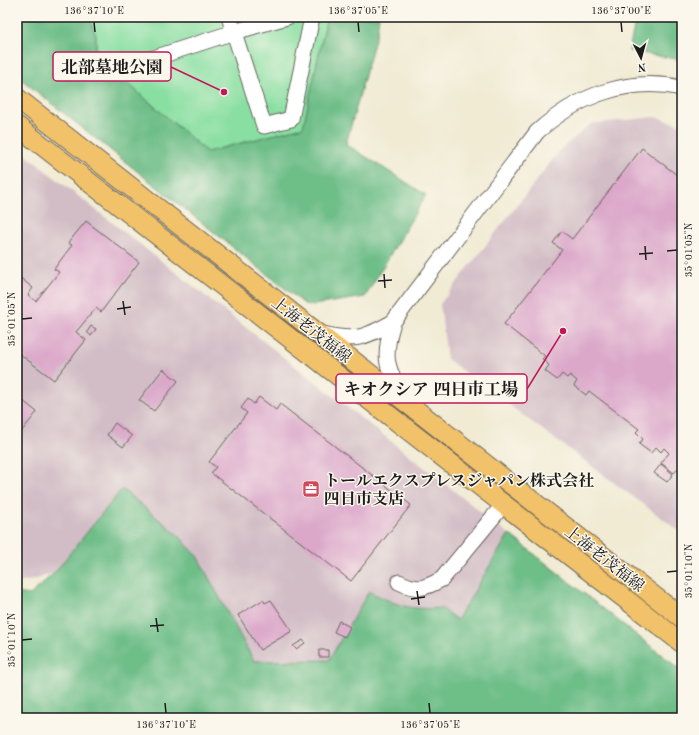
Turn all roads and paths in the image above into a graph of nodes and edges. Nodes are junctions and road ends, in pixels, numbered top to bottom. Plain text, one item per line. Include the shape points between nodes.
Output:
1 (229, 17) edge
2 (287, 17) edge
3 (312, 17) edge
4 (234, 32) junction
5 (123, 68) dead end
6 (682, 88) edge
7 (17, 98) edge
8 (17, 126) edge
9 (393, 322) junction
10 (316, 333) junction
11 (409, 405) junction
12 (503, 505) junction
13 (399, 582) dead end
14 (682, 618) edge
15 (682, 643) edge

1 - 4 street
2 - 4 street
3 - 4 street via 291,119 264,126
4 - 5 street
6 - 9 street via 658,84 614,88 580,101 550,120 537,132
7 - 10 main road, 上海老茂福線
8 - 12 main road, 上海老茂福線
9 - 10 street via 362,338
9 - 11 street via 386,360
10 - 11 main road, 上海老茂福線
11 - 14 main road, 上海老茂福線
12 - 13 street via 442,579 428,587 412,589
12 - 15 main road, 上海老茂福線

